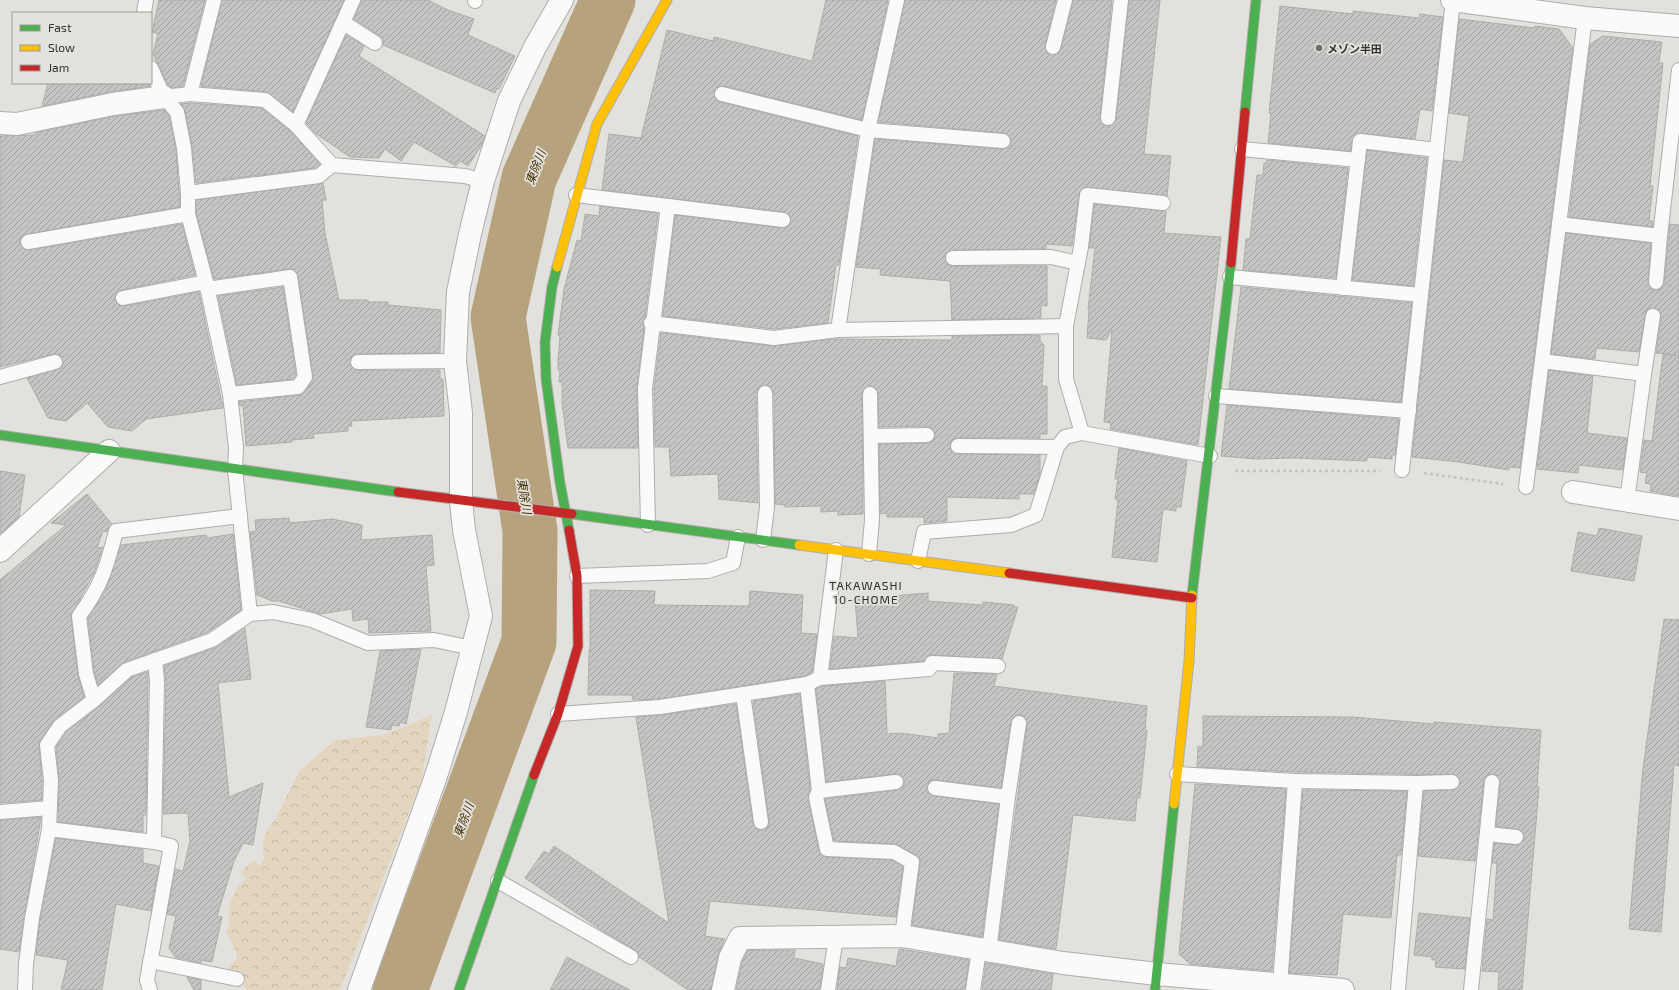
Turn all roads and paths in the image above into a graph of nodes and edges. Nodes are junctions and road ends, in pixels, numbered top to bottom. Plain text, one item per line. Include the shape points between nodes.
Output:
1 (146, 0) edge
2 (214, 0) edge
3 (354, 0) edge
4 (562, 0) edge
5 (668, 0) edge
6 (897, 0) edge
7 (1065, 0) edge
8 (1121, 0) edge
9 (1256, 0) edge
10 (1452, 0) edge
11 (144, 12) edge
12 (1585, 18) junction
13 (344, 23) junction
14 (1679, 26) edge
15 (375, 44) dead end
16 (1052, 47) dead end
17 (152, 70) edge
18 (1679, 70) edge
19 (190, 94) junction
20 (722, 94) dead end
21 (164, 97) junction
22 (1108, 118) dead end
23 (0, 123) edge
24 (296, 125) junction
25 (868, 130) junction
26 (1003, 141) dead end
27 (1242, 149) junction
28 (1437, 150) junction
29 (1358, 160) junction
30 (332, 165) junction
31 (483, 181) junction
32 (188, 193) junction
33 (576, 195) junction
34 (1163, 203) dead end
35 (668, 206) junction
36 (188, 214) junction
37 (783, 220) dead end
38 (1559, 224) junction
39 (1660, 236) junction
40 (28, 242) dead end
41 (953, 258) dead end
42 (1078, 262) junction
43 (1230, 277) junction
44 (1656, 282) dead end
45 (206, 285) junction
46 (1343, 288) junction
47 (1421, 295) junction
48 (123, 298) dead end
49 (1653, 316) dead end
50 (652, 322) junction
51 (1066, 326) junction
52 (838, 330) junction
53 (455, 361) junction
54 (1542, 361) junction
55 (55, 362) dead end
56 (358, 362) dead end
57 (1644, 374) junction
58 (0, 377) edge
59 (765, 393) dead end
60 (230, 394) junction
61 (870, 394) dead end
62 (1216, 396) junction
63 (1408, 411) junction
64 (1082, 433) junction
65 (0, 435) edge
66 (927, 435) dead end
67 (871, 436) junction
68 (958, 446) dead end
69 (1057, 447) junction
70 (109, 451) junction
71 (1210, 456) junction
72 (235, 468) junction
73 (1402, 470) dead end
74 (1526, 487) dead end
75 (1573, 492) dead end
76 (461, 501) junction
77 (1628, 501) junction
78 (1679, 509) edge
79 (566, 513) junction
80 (240, 516) junction
81 (648, 524) junction
82 (738, 536) junction
83 (763, 540) junction
84 (836, 550) junction
85 (0, 551) edge
86 (869, 554) junction
87 (918, 561) junction
88 (577, 576) junction
89 (1192, 598) junction
90 (250, 614) junction
91 (472, 648) junction
92 (155, 660) junction
93 (998, 666) dead end
94 (814, 681) junction
95 (742, 694) junction
96 (94, 700) junction
97 (558, 714) junction
98 (1019, 723) dead end
99 (1177, 774) junction
100 (1295, 781) junction
101 (896, 782) dead end
102 (1452, 782) dead end
103 (1492, 782) dead end
104 (1416, 783) junction
105 (934, 788) dead end
106 (819, 791) junction
107 (1008, 797) junction
108 (50, 808) junction
109 (0, 812) edge
110 (761, 822) dead end
111 (49, 829) junction
112 (1487, 834) junction
113 (1516, 838) dead end
114 (154, 842) junction
115 (498, 881) junction
116 (902, 936) junction
117 (836, 937) junction
118 (984, 951) junction
119 (630, 957) dead end
120 (150, 961) junction
121 (237, 979) dead end
122 (1156, 982) edge
123 (1280, 985) junction
124 (25, 990) edge
125 (150, 990) edge
126 (358, 990) edge
127 (459, 990) edge
128 (723, 990) edge
129 (828, 990) edge
130 (973, 990) edge
131 (1333, 990) edge
132 (1398, 990) edge
133 (1471, 990) edge

1 - 11 lane
2 - 19 lane
3 - 13 lane
4 - 31 street via 535,47 509,101
5 - 33 street via 597,124
6 - 25 lane
7 - 16 lane
8 - 22 lane
9 - 27 street
10 - 12 street
10 - 28 lane
12 - 14 street
12 - 38 lane
13 - 15 lane
13 - 24 lane
17 - 21 lane
18 - 39 lane
19 - 21 lane
19 - 24 lane via 265,100
20 - 25 lane
21 - 23 street via 113,104 17,124
21 - 32 lane via 177,112 184,148
24 - 30 lane
25 - 26 lane
25 - 52 lane
27 - 29 lane
27 - 43 street
28 - 29 lane via 1360,141
28 - 47 lane
29 - 46 lane
30 - 31 lane via 465,176
30 - 32 lane via 319,176
31 - 53 street via 458,292
32 - 36 lane
33 - 35 lane
33 - 79 street via 552,287 545,342 546,378
34 - 42 lane via 1087,196
35 - 37 lane
35 - 50 lane
36 - 40 lane
36 - 45 lane
38 - 39 lane
38 - 54 lane
39 - 44 lane
41 - 42 lane via 1051,256
42 - 51 lane
43 - 46 lane
43 - 62 street
45 - 48 lane
45 - 60 lane
45 - 60 lane via 290,277 305,377 298,387
46 - 47 lane
47 - 63 lane
49 - 57 lane
50 - 52 lane via 774,338
50 - 81 lane via 644,388
51 - 52 lane
51 - 64 lane via 1066,379
53 - 56 lane
53 - 76 street via 461,413
54 - 57 lane
54 - 74 lane
55 - 58 lane
57 - 77 lane
59 - 83 lane via 767,507
60 - 72 lane via 236,448
61 - 67 lane
62 - 63 lane
62 - 71 street
63 - 73 lane
64 - 69 lane via 1065,437
64 - 71 lane
65 - 70 street
66 - 67 lane
67 - 86 lane via 872,520
68 - 69 lane
69 - 87 lane via 1036,515 1011,525 924,532
70 - 72 street
70 - 85 street
71 - 89 street
72 - 76 street
72 - 80 lane
75 - 77 street
76 - 79 street
76 - 91 street via 464,530 481,616
77 - 78 street
79 - 81 street
79 - 88 street
80 - 90 lane
80 - 96 lane via 116,531 100,583 79,616 86,674
81 - 82 street
82 - 83 street
82 - 88 lane via 733,563 708,571
83 - 84 street
84 - 86 street
84 - 94 lane
86 - 87 street
87 - 89 street
88 - 97 street via 578,646
89 - 99 street
90 - 91 lane via 273,612 312,620 368,643 434,640
90 - 92 lane via 212,640
91 - 126 street via 436,776
92 - 96 lane via 127,670
92 - 114 lane via 157,681
93 - 94 lane via 932,663 929,669
94 - 95 lane
94 - 106 lane
95 - 97 lane via 660,707
95 - 110 lane
96 - 108 lane via 60,726 48,745
97 - 115 street via 521,808
98 - 107 lane
99 - 100 lane
99 - 122 street
100 - 104 lane
100 - 123 lane
101 - 106 lane
102 - 104 lane
103 - 112 lane
104 - 132 lane
105 - 107 lane
106 - 116 lane via 816,797 827,848 894,852 912,862
107 - 118 lane
108 - 109 lane
108 - 111 lane
111 - 114 lane
111 - 124 lane via 32,918
112 - 113 lane
112 - 133 lane
114 - 120 lane via 171,846
115 - 119 lane
115 - 127 street
116 - 117 street
116 - 118 street
117 - 128 street via 740,938 730,958
117 - 129 lane
118 - 122 street
118 - 130 lane
120 - 121 lane
120 - 125 lane
122 - 123 street
123 - 131 street

